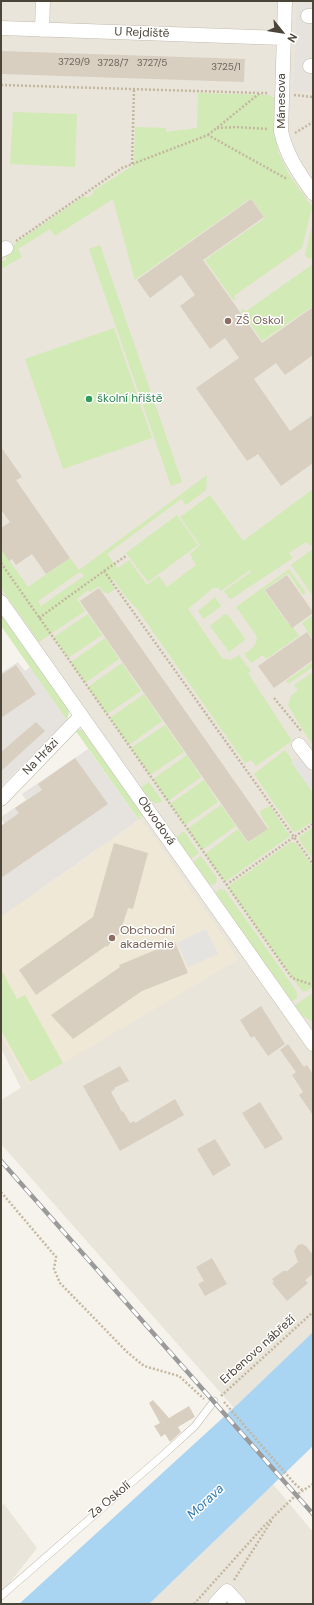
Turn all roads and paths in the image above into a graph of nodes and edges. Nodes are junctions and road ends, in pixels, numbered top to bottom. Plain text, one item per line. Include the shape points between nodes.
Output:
1 (44, 1) edge
2 (285, 1) edge
3 (1, 28) edge
4 (42, 30) junction
5 (283, 38) junction
6 (1, 85) edge
7 (134, 89) junction
8 (260, 93) junction
9 (281, 96) junction
10 (313, 97) edge
11 (217, 128) junction
12 (276, 129) dead end
13 (208, 135) junction
14 (132, 164) junction
15 (292, 181) dead end
16 (313, 193) edge
17 (3, 249) edge
18 (126, 556) dead end
19 (1, 564) edge
20 (104, 571) junction
21 (1, 602) edge
22 (39, 618) junction
23 (274, 698) dead end
24 (81, 716) junction
25 (303, 741) joint
26 (313, 763) edge
27 (1, 799) edge
28 (313, 824) edge
29 (294, 837) junction
30 (313, 864) edge
31 (226, 885) junction
32 (313, 985) edge
33 (312, 1041) edge
34 (1, 1192) edge
35 (313, 1312) edge
36 (212, 1404) junction
37 (230, 1409) dead end
38 (313, 1484) edge
39 (302, 1490) junction
40 (273, 1518) junction
41 (227, 1591) junction
42 (1, 1596) edge
43 (194, 1604) edge
44 (215, 1604) edge
45 (239, 1604) edge

1 - 4 street
2 - 5 street, Mánesova
3 - 4 street, U Rejdiště
4 - 5 street, U Rejdiště
5 - 9 street, Mánesova
6 - 7 path
7 - 8 path
7 - 14 path
8 - 9 path
8 - 11 path
9 - 10 path
9 - 16 street, Mánesova via 281,131 284,143 294,166
11 - 12 path via 237,126
11 - 13 path
13 - 14 path
13 - 15 path
14 - 17 path via 122,168
18 - 20 path
19 - 22 path
20 - 22 path
20 - 29 path
21 - 24 street, Obvodová
22 - 31 path
23 - 25 path
24 - 27 street, Na Hrázi
24 - 33 street, Obvodová
25 - 26 street
28 - 29 path
29 - 30 path
29 - 31 path
31 - 32 path via 292,978
34 - 36 path via 56,1257 54,1269 60,1283 127,1352 144,1366 179,1376
35 - 36 path, Erbenovo nábřeží
36 - 42 lane, Za Oskolí via 195,1426
37 - 39 path
38 - 39 path
39 - 40 path
40 - 41 path
40 - 43 path
41 - 44 street
41 - 45 street

